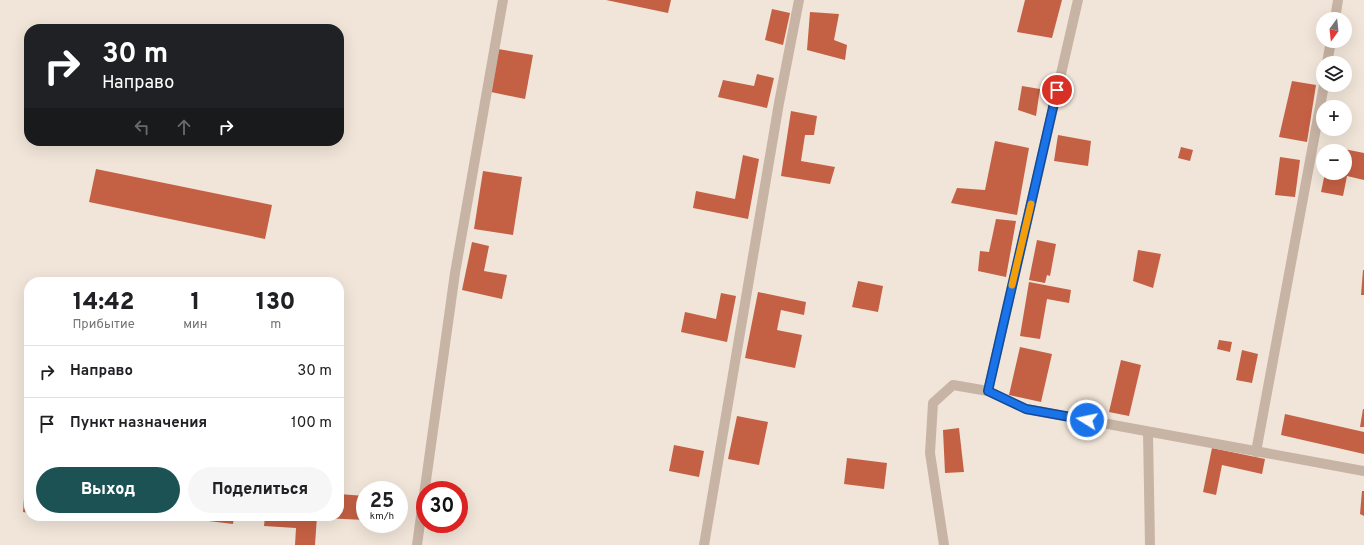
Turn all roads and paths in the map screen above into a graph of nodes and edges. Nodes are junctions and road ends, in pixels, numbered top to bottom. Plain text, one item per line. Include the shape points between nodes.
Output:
1 (503, 0) edge
2 (799, 0) edge
3 (1078, 0) edge
4 (1338, 0) edge
5 (1336, 12) edge
6 (1323, 92) edge
7 (988, 391) junction
8 (1148, 432) junction
9 (1256, 452) junction
10 (1364, 471) edge
11 (417, 545) edge
12 (704, 545) edge
13 (944, 545) edge
14 (1150, 545) edge

1 - 11 street via 455,274
2 - 12 street
3 - 7 street
4 - 5 street
6 - 9 street
7 - 8 street via 1026,409
7 - 13 street via 953,386 933,403 930,453
8 - 9 street
8 - 14 street
9 - 10 street

